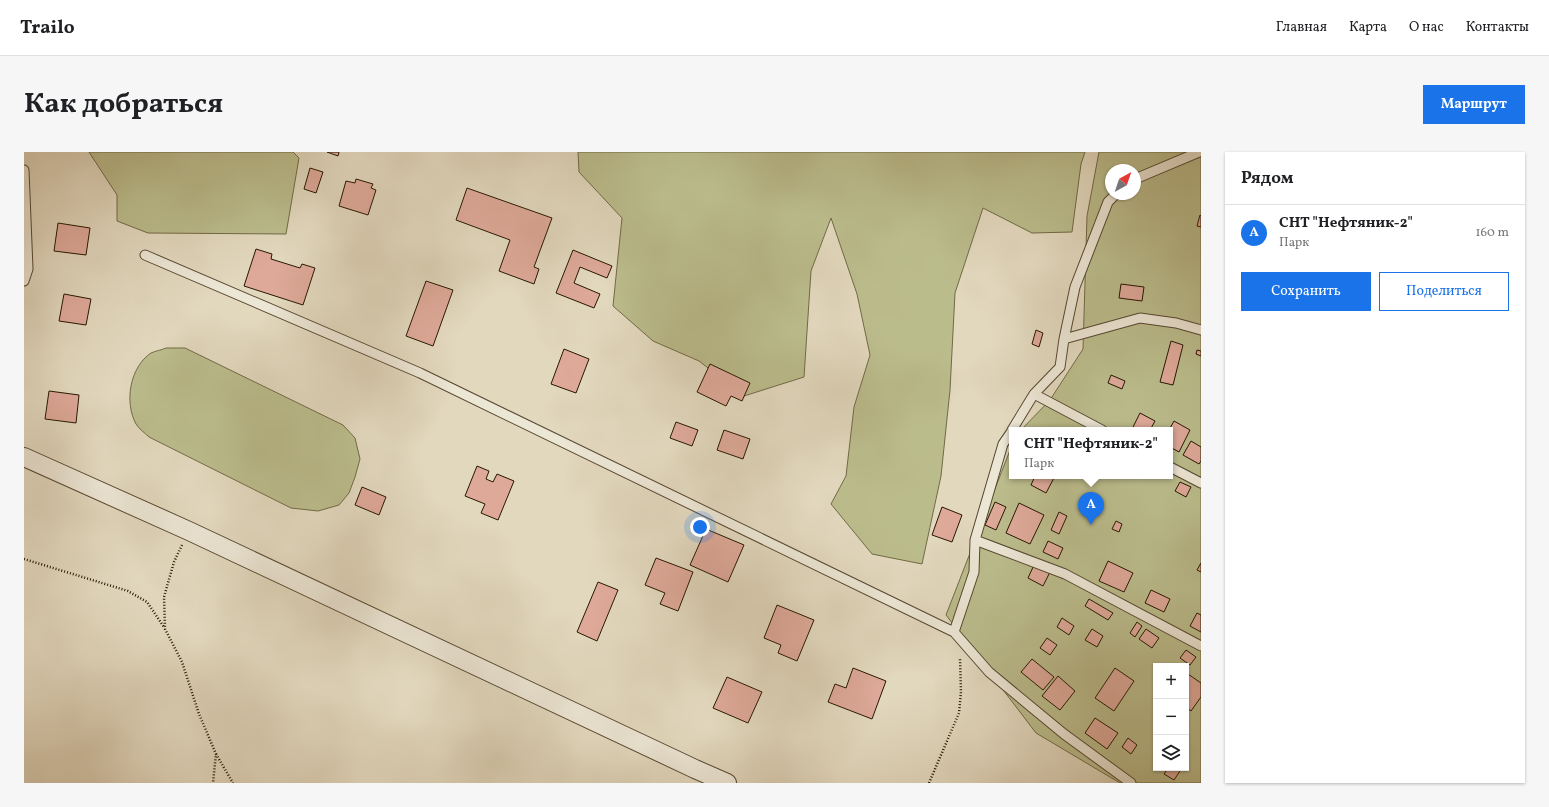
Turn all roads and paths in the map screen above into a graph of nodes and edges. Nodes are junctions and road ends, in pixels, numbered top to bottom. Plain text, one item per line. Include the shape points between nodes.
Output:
1 (1199, 152) edge
2 (24, 170) edge
3 (1141, 176) edge
4 (1110, 200) edge
5 (145, 255) dead end
6 (24, 281) edge
7 (1201, 330) edge
8 (1064, 339) junction
9 (1034, 394) junction
10 (1014, 427) edge
11 (1096, 427) edge
12 (1009, 435) edge
13 (24, 457) edge
14 (1173, 468) edge
15 (1201, 483) edge
16 (189, 531) junction
17 (975, 540) junction
18 (24, 559) edge
19 (165, 629) junction
20 (954, 632) junction
21 (1201, 646) edge
22 (216, 754) junction
23 (213, 783) edge
24 (233, 783) edge
25 (727, 783) edge
26 (929, 783) edge
27 (1131, 783) edge

1 - 3 lane
2 - 6 lane via 28,269
4 - 8 lane via 1075,287
5 - 20 lane via 420,373
7 - 8 lane via 1176,323 1140,318
8 - 9 lane via 1060,367
9 - 10 lane
9 - 11 lane
12 - 17 lane via 1003,444
13 - 16 street
14 - 15 lane
16 - 19 path via 174,562 164,597
16 - 25 street
17 - 20 lane via 974,572
17 - 21 lane via 1065,574
18 - 19 path via 128,591 147,602
19 - 22 path via 182,662 199,714
20 - 26 path via 961,663 959,714
20 - 27 lane via 989,672 1064,734
22 - 23 path
22 - 24 path

